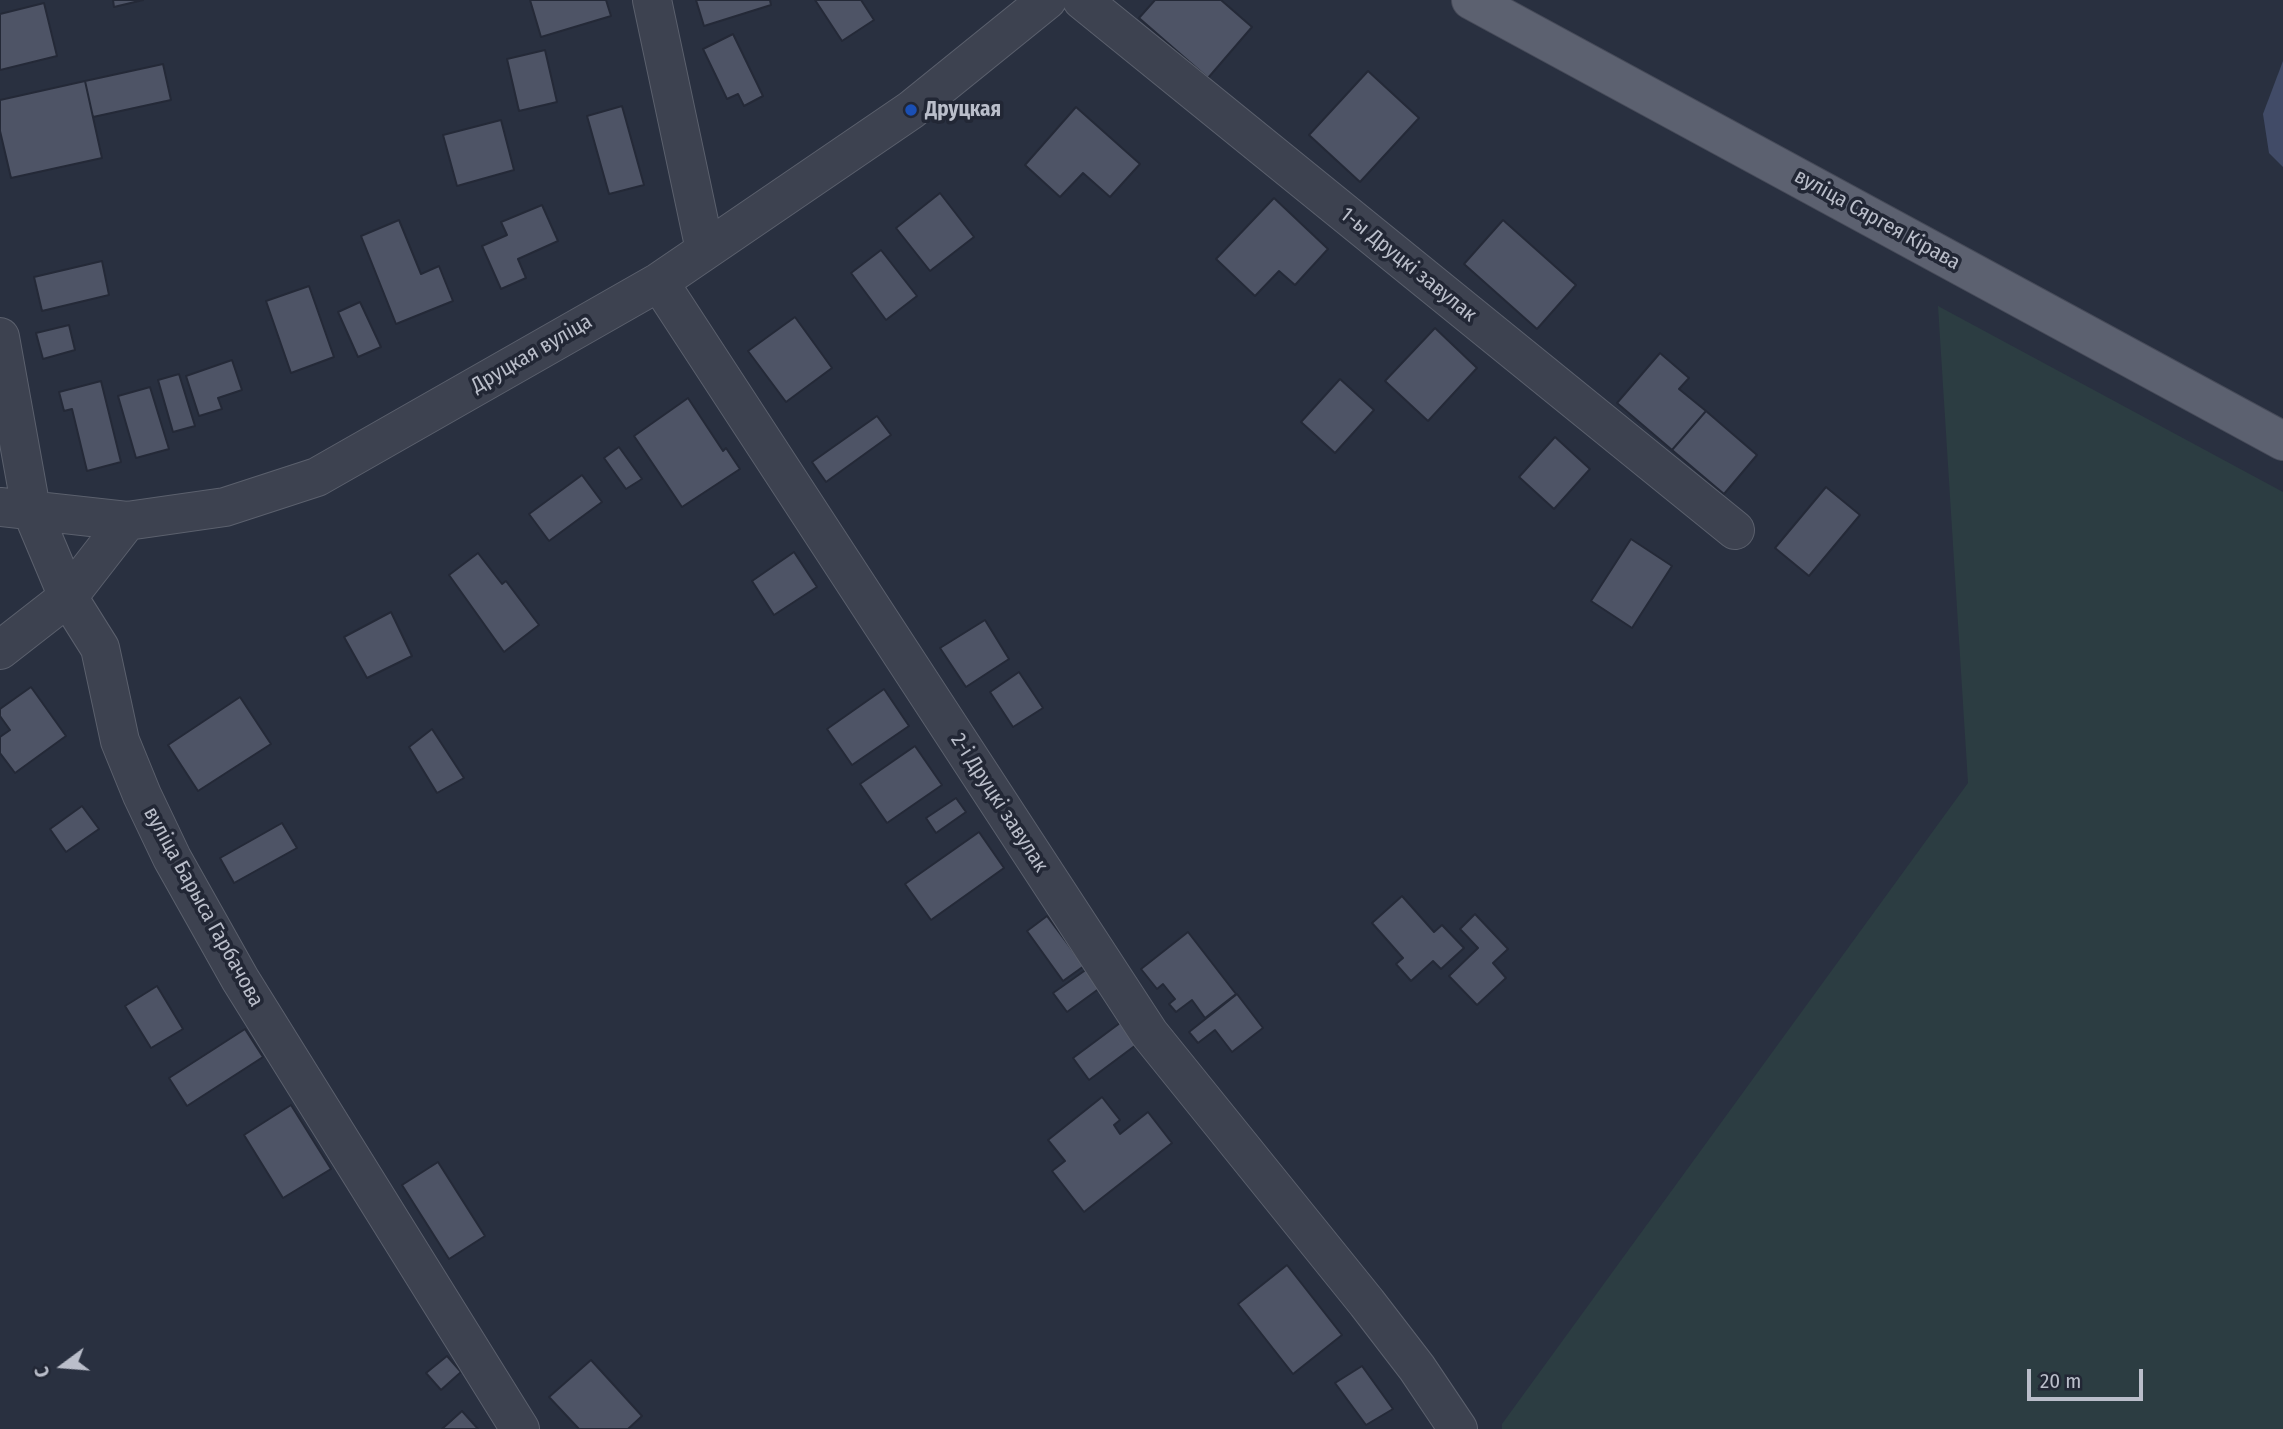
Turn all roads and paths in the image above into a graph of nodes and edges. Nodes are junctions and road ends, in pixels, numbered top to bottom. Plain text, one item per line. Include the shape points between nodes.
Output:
1 (652, 0) edge
2 (1047, 0) edge
3 (1082, 0) edge
4 (1471, 0) edge
5 (705, 250) junction
6 (659, 282) junction
7 (0, 337) edge
8 (2283, 441) edge
9 (15, 508) edge
10 (127, 521) junction
11 (1735, 530) dead end
12 (68, 597) junction
13 (0, 650) edge
14 (520, 1429) edge
15 (1458, 1429) edge

1 - 5 street
2 - 5 street, Друцкая вуліца via 911,110
3 - 11 street, 1-ы Друцкі завулак
4 - 8 main road, вуліца Сяргея Кірава
5 - 6 street, Друцкая вуліца
6 - 10 street, Друцкая вуліца via 317,477 225,507
6 - 15 street, 2-і Друцкі завулак via 1149,1033 1418,1368
7 - 9 street, вуліца Барыса Гарбачова
9 - 10 street, Друцкая вуліца
9 - 12 street, вуліца Барыса Гарбачова
10 - 12 street
12 - 13 street
12 - 14 street, вуліца Барыса Гарбачова via 100,648 120,740 172,858 240,979

